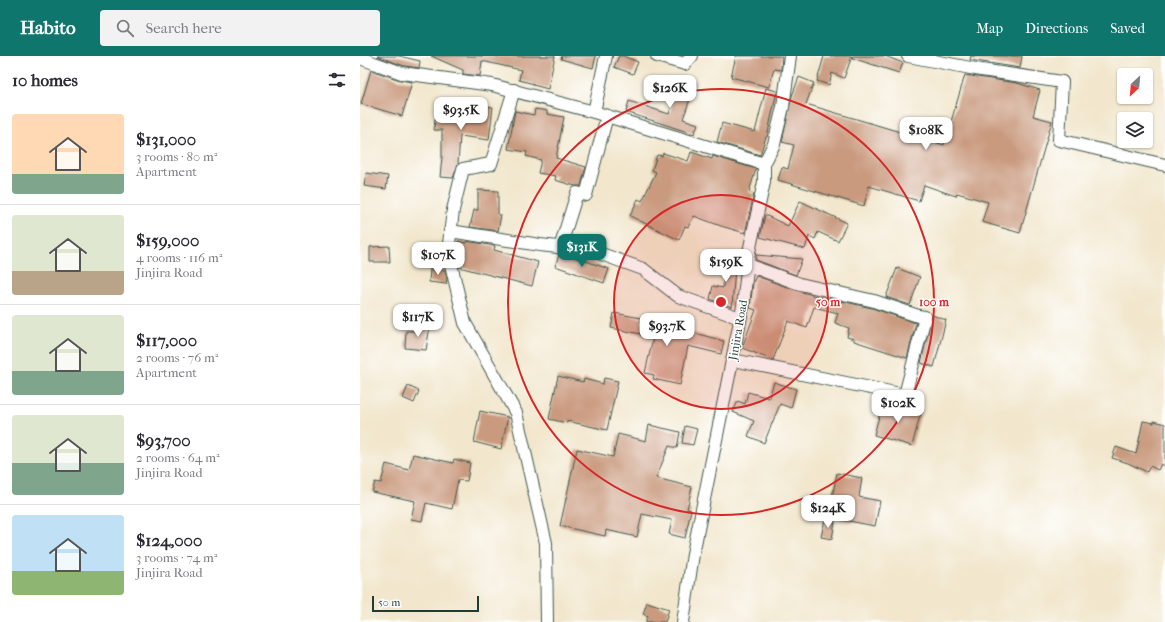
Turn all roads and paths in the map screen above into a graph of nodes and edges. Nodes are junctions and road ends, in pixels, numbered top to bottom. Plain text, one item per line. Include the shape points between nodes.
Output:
1 (606, 56) edge
2 (657, 56) edge
3 (692, 56) edge
4 (790, 56) edge
5 (908, 56) edge
6 (360, 58) edge
7 (514, 90) junction
8 (594, 112) junction
9 (607, 116) junction
10 (764, 164) junction
11 (1165, 165) edge
12 (450, 231) junction
13 (560, 248) junction
14 (748, 265) junction
15 (740, 318) junction
16 (733, 360) junction
17 (547, 622) edge
18 (683, 622) edge

1 - 8 street
2 - 3 street via 685,64
4 - 10 street via 783,107 774,144
5 - 11 street via 1062,82 1059,140
6 - 7 street via 402,73
7 - 8 street
7 - 12 street via 491,164 463,169
8 - 9 street
9 - 10 street
9 - 13 street via 586,195 577,193
10 - 14 street, Jinjira Road via 764,182
12 - 13 street
12 - 17 street via 448,252 465,323 516,413 546,543
13 - 15 street via 593,251 643,269 678,296
14 - 15 street, Jinjira Road
14 - 16 street via 800,284 874,301 925,317 905,395
15 - 16 street, Jinjira Road
16 - 18 street, Jinjira Road via 693,554

